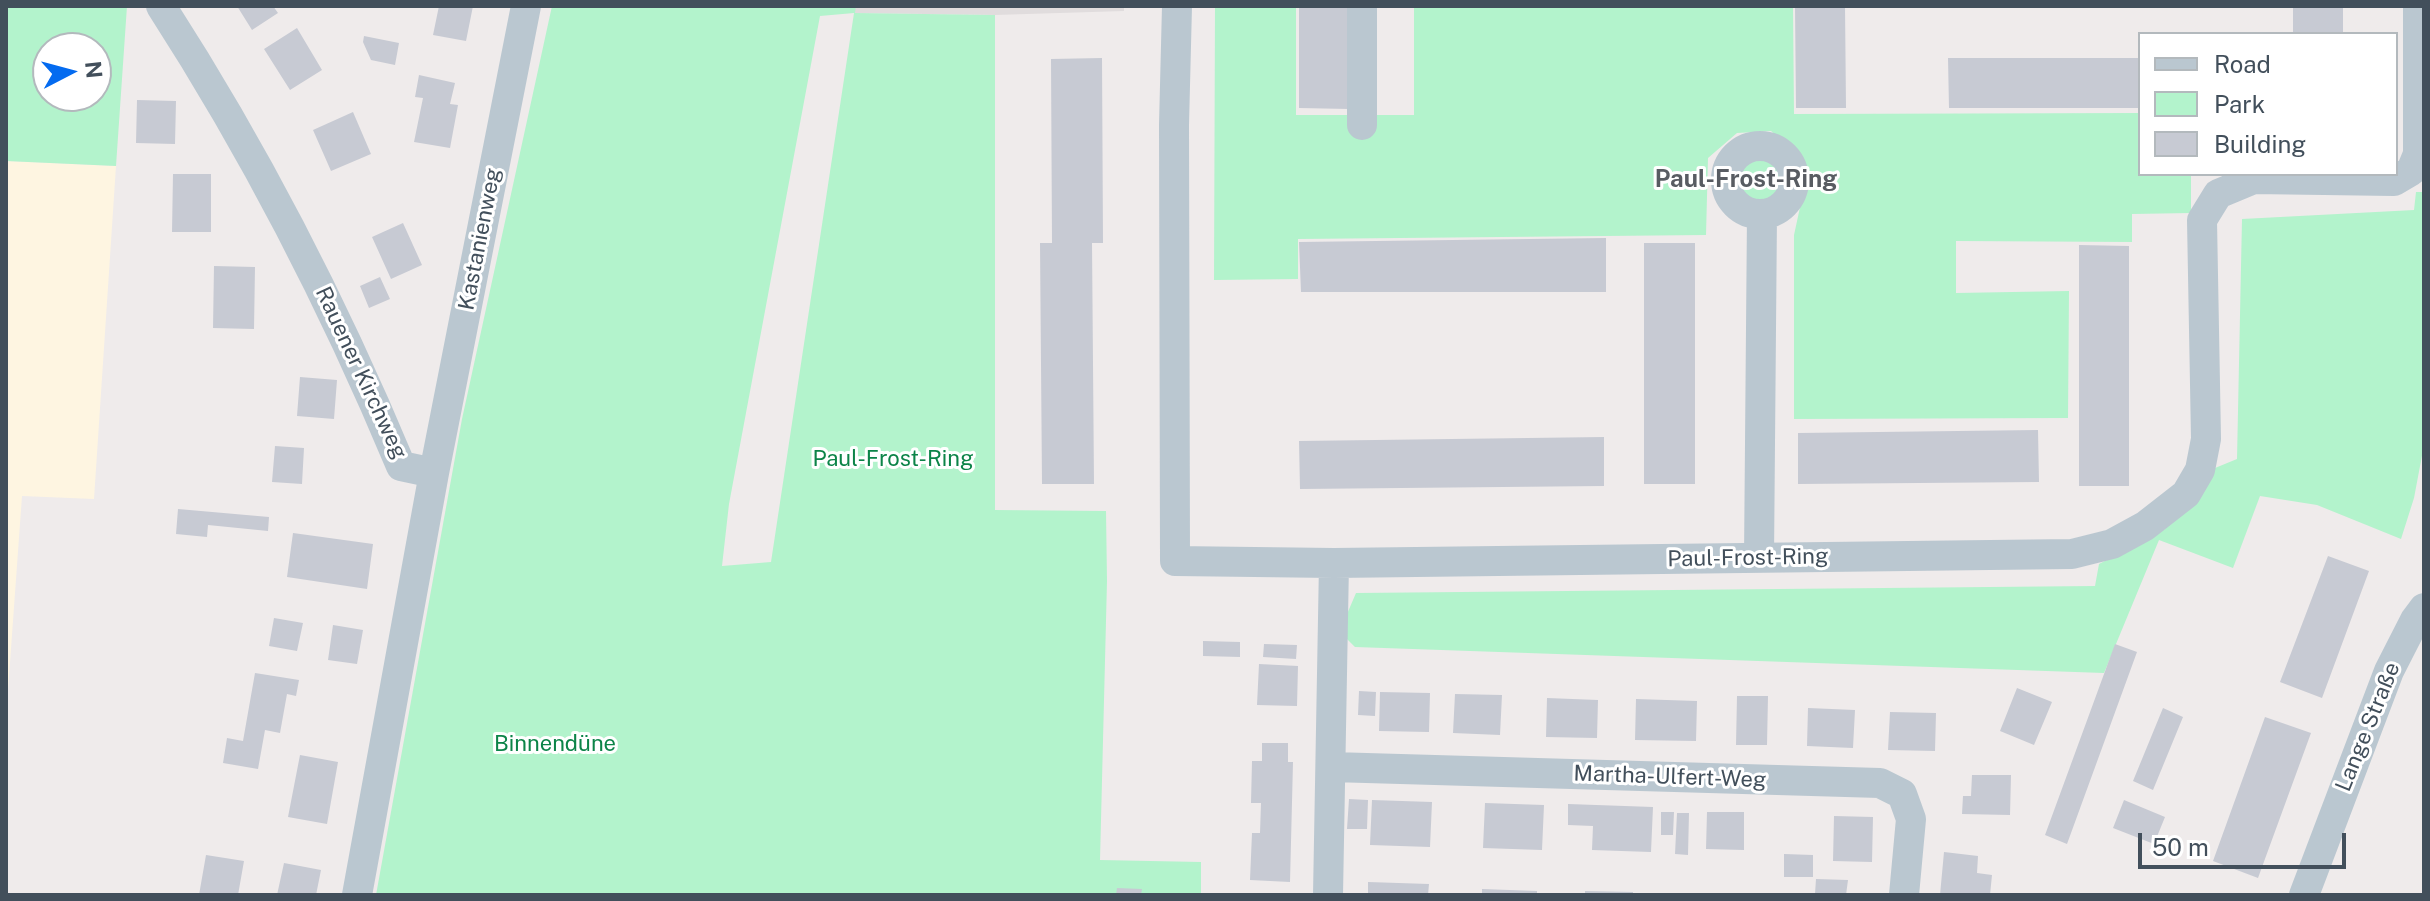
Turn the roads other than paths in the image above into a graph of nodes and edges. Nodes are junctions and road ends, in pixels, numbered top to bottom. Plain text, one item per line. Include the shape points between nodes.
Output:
1 (161, 6) edge
2 (526, 6) edge
3 (1177, 6) edge
4 (1362, 6) edge
5 (2418, 6) edge
6 (1362, 125) dead end
7 (1762, 214) dead end
8 (434, 473) junction
9 (1759, 558) junction
10 (1334, 563) junction
11 (2424, 608) edge
12 (1332, 767) junction
13 (357, 895) edge
14 (1328, 895) edge
15 (1904, 895) edge
16 (2304, 895) edge

1 - 8 street, Rauener Kirchweg via 300,243 401,466
2 - 8 street, Kastanienweg
3 - 10 street, Paul-Frost-Ring via 1175,561
4 - 6 street
5 - 9 street, Paul-Frost-Ring via 2418,154 2411,171 2394,181 2254,179 2218,194 2202,220 2206,439 2200,470 2186,494 2112,544 2072,554
7 - 9 street
8 - 13 street, Rauener Kirchweg
9 - 10 street, Paul-Frost-Ring
10 - 12 street
11 - 16 street, Lange Straße via 2389,671
12 - 14 street
12 - 15 street, Martha-Ulfert-Weg via 1880,783 1902,794 1911,819

